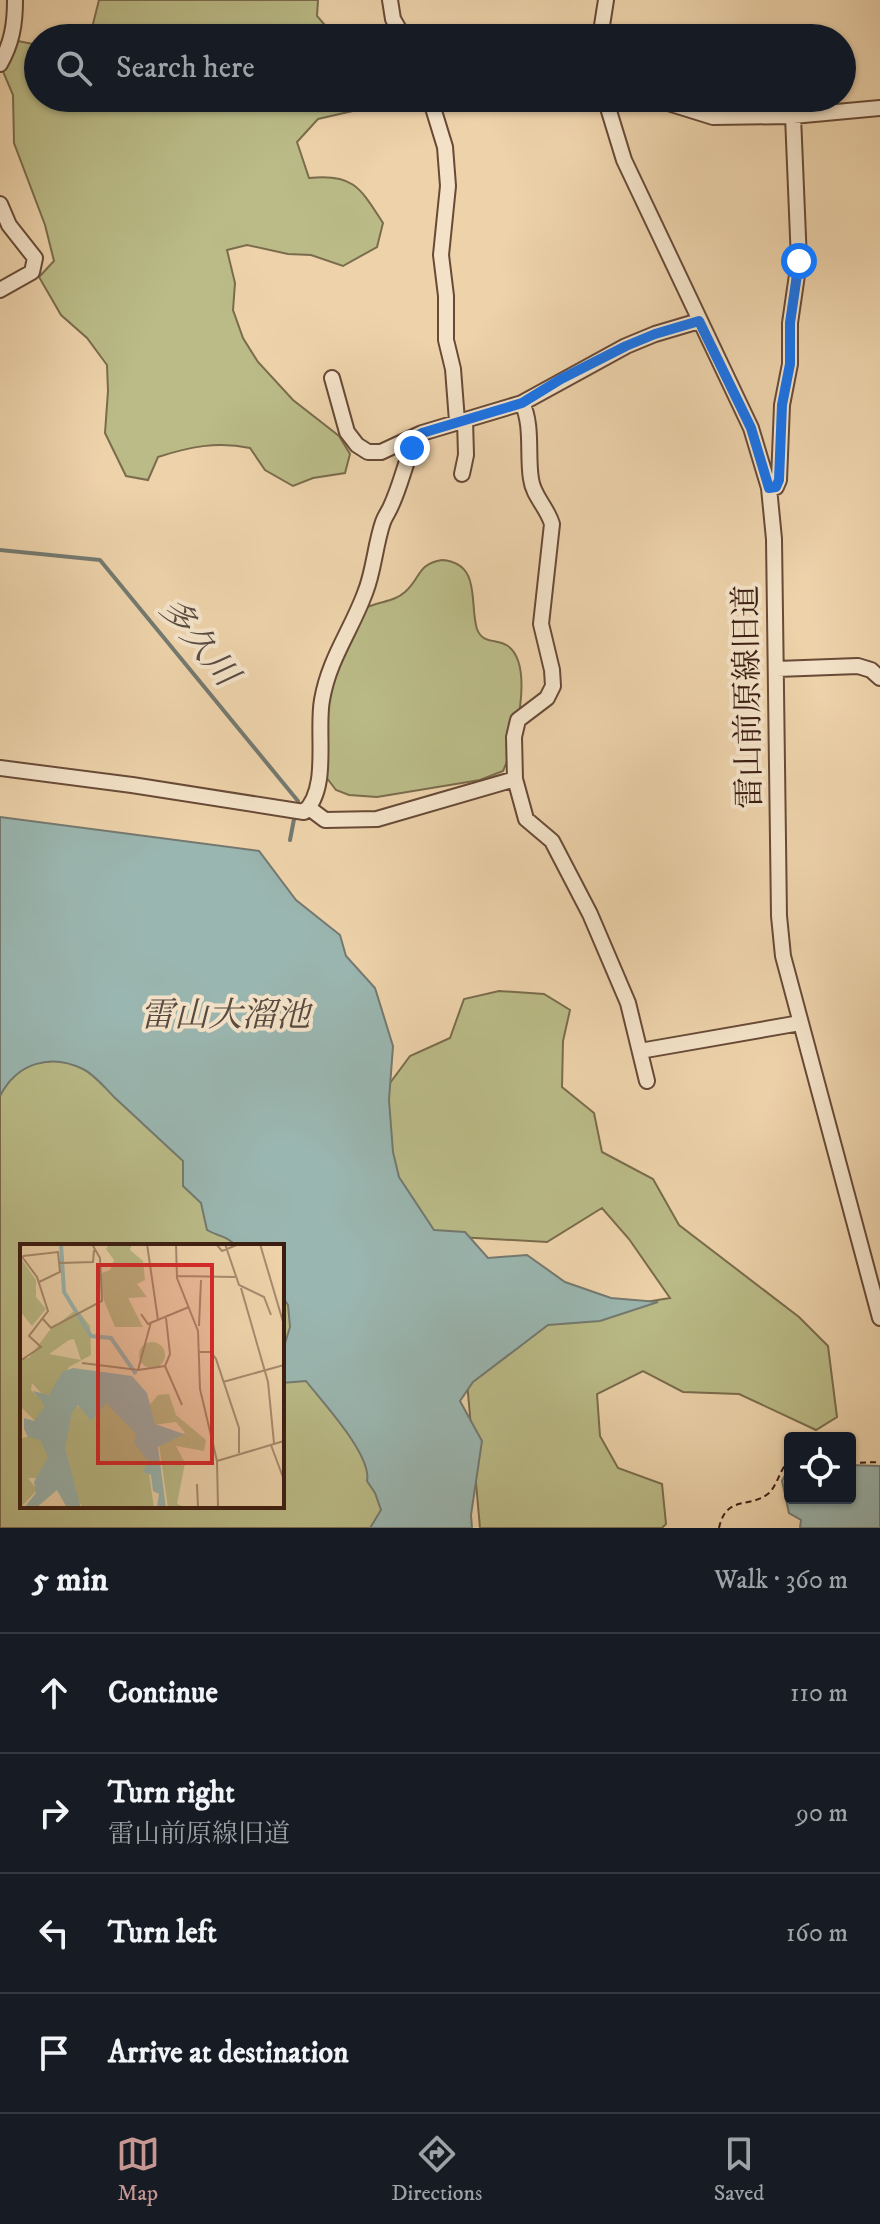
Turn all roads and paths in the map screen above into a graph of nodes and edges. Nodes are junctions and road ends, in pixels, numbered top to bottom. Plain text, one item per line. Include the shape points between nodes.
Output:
1 (15, 0) edge
2 (390, 0) edge
3 (606, 0) edge
4 (396, 24) edge
5 (602, 24) edge
6 (0, 64) edge
7 (880, 108) edge
8 (856, 110) edge
9 (434, 112) edge
10 (609, 112) edge
11 (697, 112) edge
12 (836, 112) edge
13 (793, 116) junction
14 (0, 204) edge
15 (0, 290) edge
16 (699, 321) junction
17 (332, 378) dead end
18 (522, 403) junction
19 (461, 421) junction
20 (408, 441) junction
21 (462, 474) dead end
22 (769, 488) junction
23 (777, 669) junction
24 (880, 678) edge
25 (0, 768) edge
26 (515, 779) junction
27 (301, 810) junction
28 (800, 1023) junction
29 (640, 1051) junction
30 (647, 1081) dead end
31 (880, 1318) edge
32 (880, 1462) edge
33 (856, 1463) edge
34 (784, 1468) edge
35 (719, 1528) edge

1 - 6 street via 10,47
2 - 4 street
3 - 5 street
7 - 8 street
9 - 19 street via 445,147 448,186 441,255 446,340
10 - 16 street, 雷山前原線旧道 via 624,160
11 - 13 street via 713,117
12 - 13 street
13 - 22 street via 799,261 779,480
14 - 15 street via 35,258 32,272
16 - 18 street via 626,346
16 - 22 street, 雷山前原線旧道 via 751,428
17 - 20 street via 347,432 357,445 381,452
18 - 19 street
18 - 26 street via 534,492 552,524 541,624 553,686 547,698 518,720
19 - 20 street
19 - 21 street via 466,455
20 - 27 street via 412,448 384,519 368,587 354,625 331,663 320,713 319,783
22 - 23 street, 雷山前原線旧道
23 - 24 street via 858,666
23 - 28 street, 雷山前原線旧道 via 779,916
25 - 27 street
26 - 27 street via 377,819 325,820
26 - 29 street via 526,819 552,841 590,914 628,1003
28 - 29 street
28 - 31 street, 雷山前原線旧道
29 - 30 street
32 - 33 path
34 - 35 path via 766,1496 733,1505

